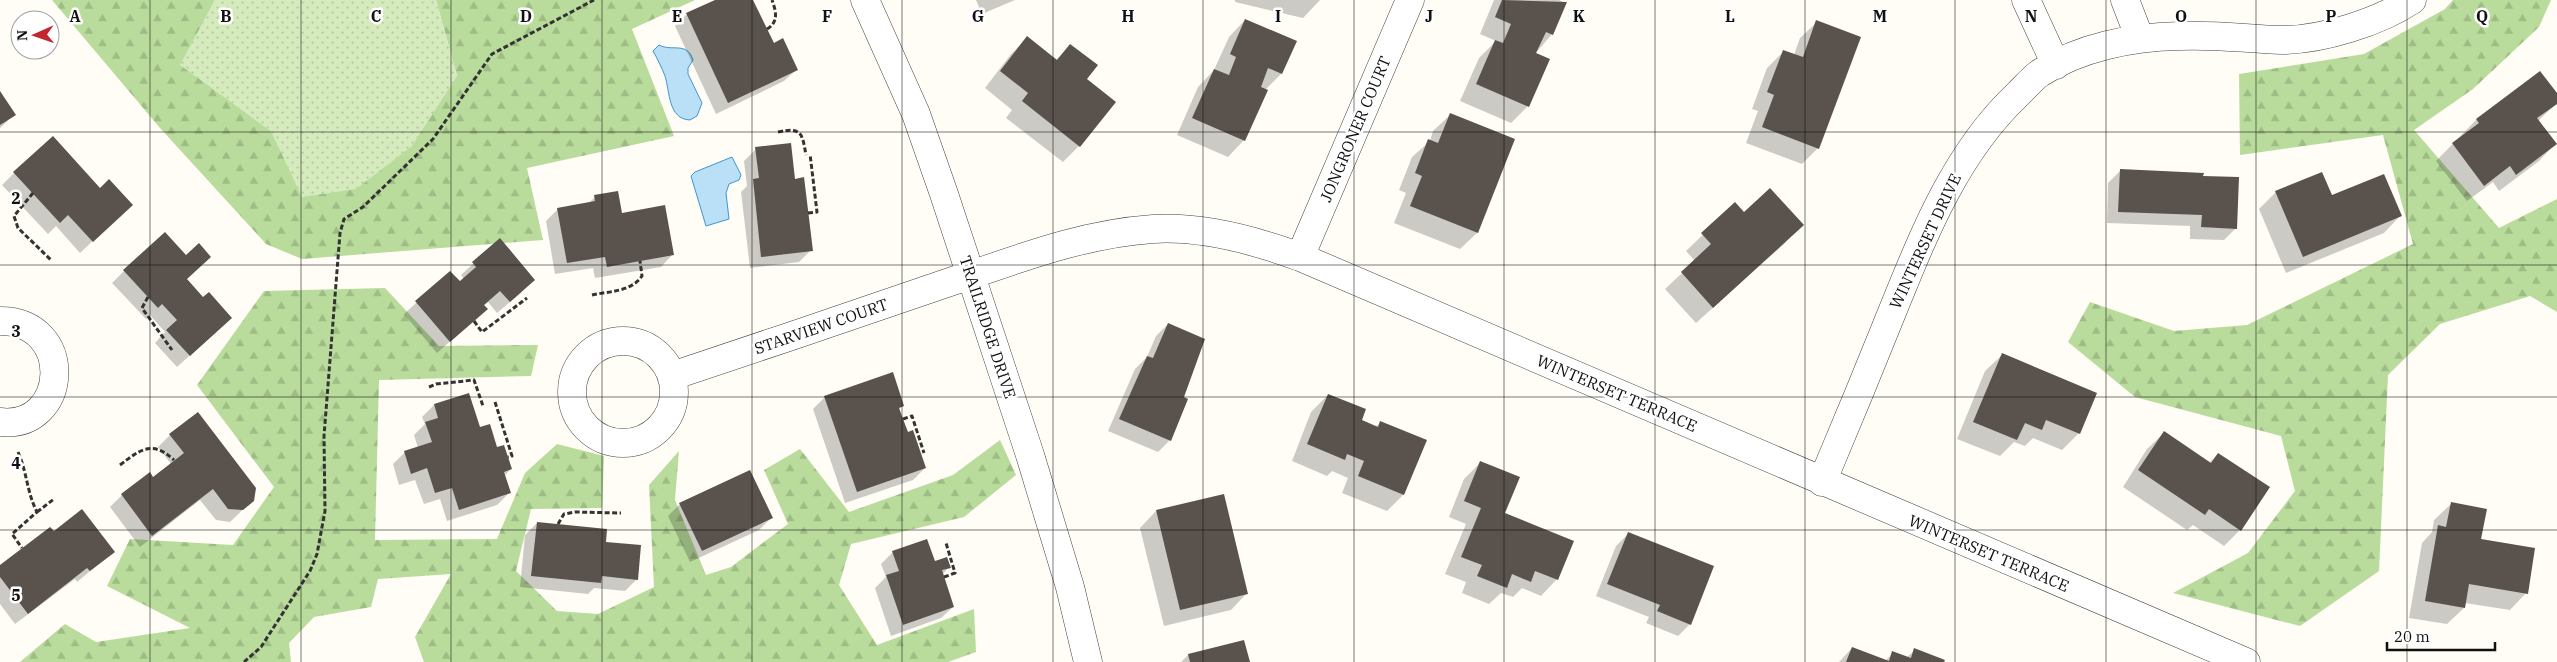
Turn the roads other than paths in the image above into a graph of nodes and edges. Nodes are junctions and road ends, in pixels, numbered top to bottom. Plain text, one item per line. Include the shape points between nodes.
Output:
1 (865, 0) edge
2 (1410, 0) edge
3 (2026, 0) edge
4 (2125, 0) edge
5 (2412, 0) edge
6 (2140, 39) junction
7 (2056, 65) junction
8 (1300, 257) junction
9 (971, 275) junction
10 (0, 322) edge
11 (672, 376) dead end
12 (2, 422) edge
13 (1822, 482) junction
14 (1088, 662) edge
15 (2246, 662) edge

1 - 9 street, TRAILRIDGE DRIVE via 916,114
2 - 8 street, JONGRONER COURT
3 - 7 street
4 - 6 street
5 - 6 street, WINTERSET DRIVE via 2371,21 2331,33 2284,40 2197,35
6 - 7 street, WINTERSET DRIVE via 2076,55
7 - 13 street, WINTERSET DRIVE via 2039,74 1999,112 1963,159 1912,262
8 - 9 street, WINTERSET TERRACE via 1262,243 1227,236 1153,229 1101,236 1038,251
8 - 13 street, WINTERSET TERRACE
9 - 11 street, STARVIEW COURT
9 - 14 street, TRAILRIDGE DRIVE via 1070,587
10 - 12 street via 13,321 32,328 46,341 54,358 56,380 47,401 31,416 10,423
13 - 15 street, WINTERSET TERRACE

